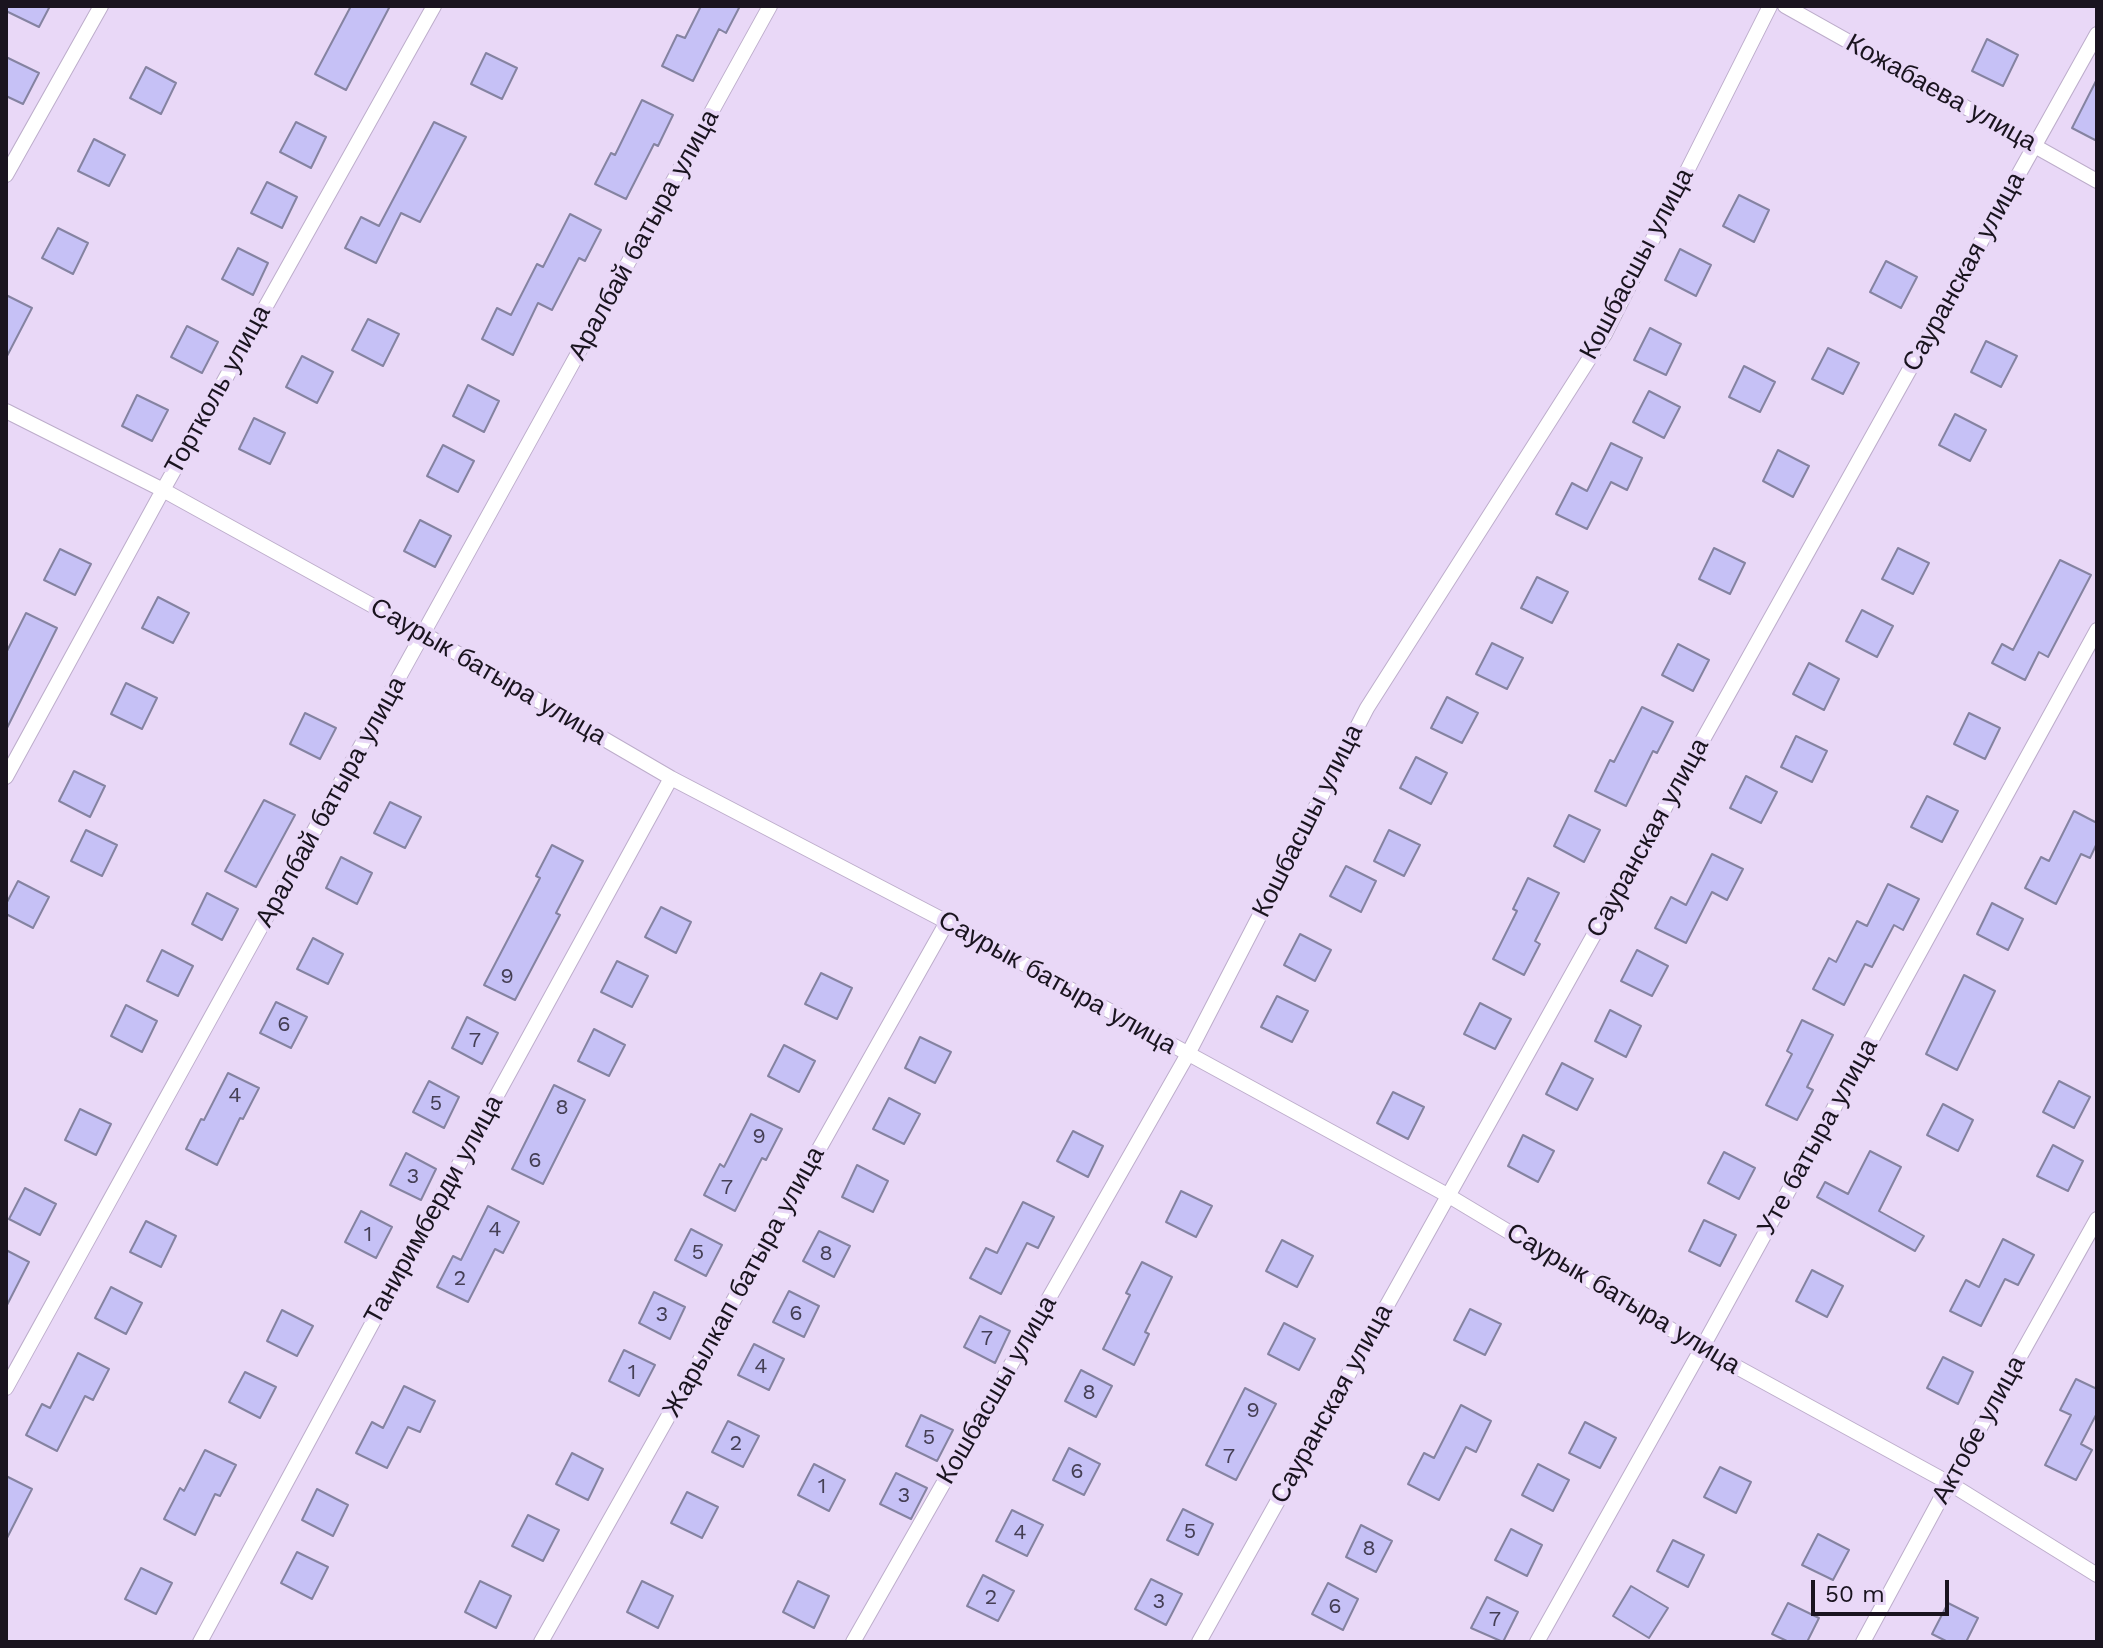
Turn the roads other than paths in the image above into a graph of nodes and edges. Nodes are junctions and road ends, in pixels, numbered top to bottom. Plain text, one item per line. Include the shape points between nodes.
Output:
1 (101, 6) edge
2 (434, 6) edge
3 (770, 6) edge
4 (1770, 6) edge
5 (1785, 6) edge
6 (2097, 34) edge
7 (2034, 146) junction
8 (6, 175) edge
9 (2097, 181) edge
10 (6, 411) edge
11 (163, 490) junction
12 (2097, 630) edge
13 (424, 634) junction
14 (6, 777) edge
15 (671, 778) junction
16 (947, 922) junction
17 (1188, 1054) junction
18 (1449, 1196) junction
19 (2097, 1219) edge
20 (1702, 1348) junction
21 (6, 1388) edge
22 (1949, 1483) junction
23 (2097, 1575) edge
24 (200, 1642) edge
25 (541, 1642) edge
26 (853, 1642) edge
27 (1199, 1642) edge
28 (1537, 1642) edge
29 (1863, 1642) edge

1 - 8 street
2 - 11 street, Тортколь улица
3 - 13 street, Аралбай батыра улица
4 - 17 street, Кошбасшы улица via 1605,334 1367,708
5 - 7 street, Кожабаева улица
6 - 7 street, Сауранская улица
7 - 9 street, Кожабаева улица
7 - 18 street, Сауранская улица
10 - 11 street, Саурык батыра улица
11 - 13 street, Саурык батыра улица
11 - 14 street, Тортколь улица
12 - 20 street, Уте батыра улица
13 - 15 street, Саурык батыра улица
13 - 21 street, Аралбай батыра улица
15 - 16 street, Саурык батыра улица
15 - 24 street, Таниримберди улица
16 - 17 street, Саурык батыра улица
16 - 25 street, Жарылкап батыра улица
17 - 18 street, Саурык батыра улица
17 - 26 street, Кошбасшы улица
18 - 20 street, Саурык батыра улица
18 - 27 street, Сауранская улица
19 - 22 street, Актобе улица
20 - 22 street, Саурык батыра улица
20 - 28 street, Уте батыра улица
22 - 23 street, Саурык батыра улица
22 - 29 street, Актобе улица

